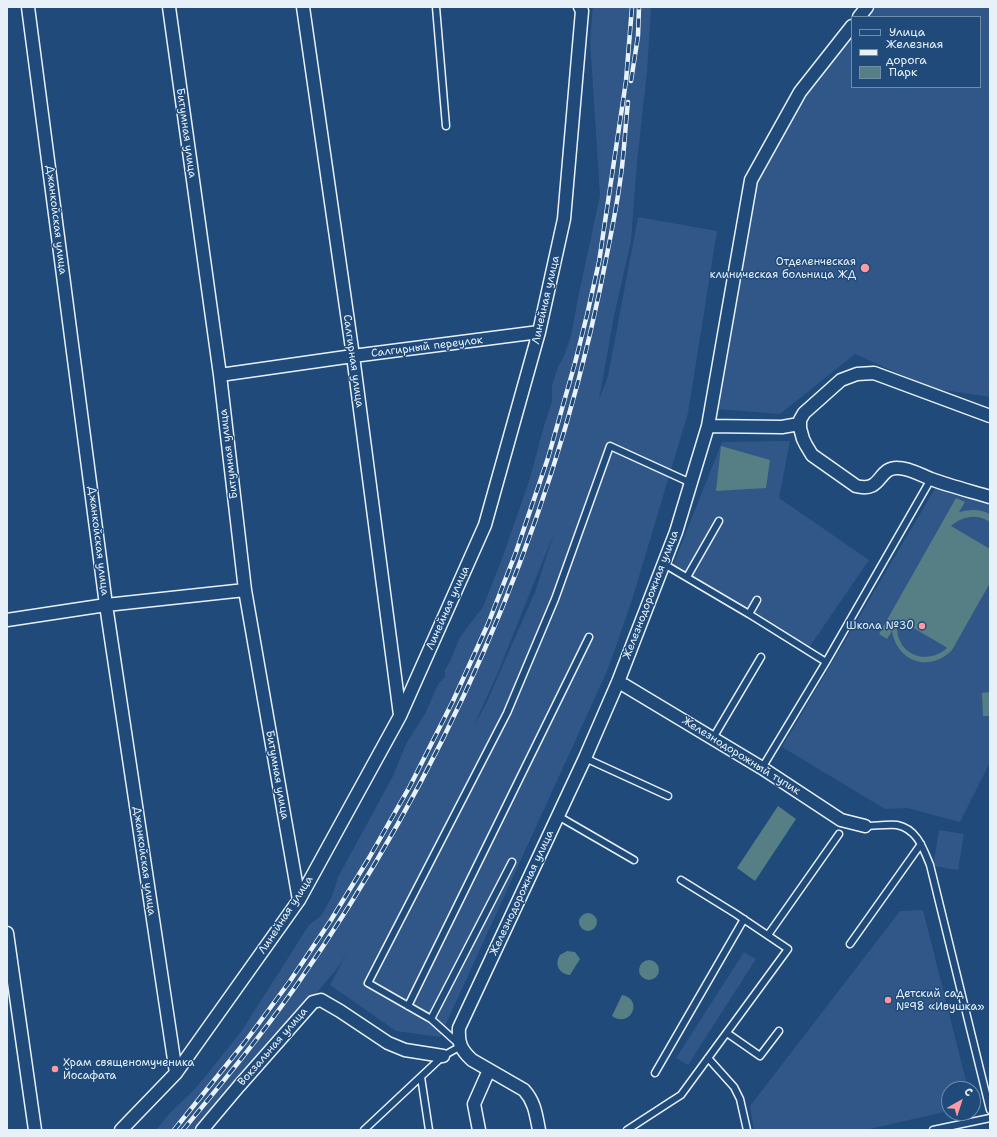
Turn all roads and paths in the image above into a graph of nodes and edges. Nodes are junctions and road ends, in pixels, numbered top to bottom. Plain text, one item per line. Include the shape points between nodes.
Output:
1 (28, 7) edge
2 (169, 7) edge
3 (304, 7) edge
4 (436, 7) edge
5 (580, 7) edge
6 (867, 7) edge
7 (860, 16) edge
8 (851, 27) edge
9 (446, 126) dead end
10 (539, 332) junction
11 (353, 356) junction
12 (220, 375) junction
13 (990, 416) edge
14 (799, 424) junction
15 (708, 426) junction
16 (931, 479) junction
17 (690, 483) junction
18 (990, 497) edge
19 (719, 521) dead end
20 (664, 564) junction
21 (686, 578) junction
22 (245, 590) junction
23 (757, 600) dead end
24 (106, 605) junction
25 (749, 614) junction
26 (7, 620) edge
27 (589, 637) dead end
28 (761, 657) dead end
29 (826, 662) junction
30 (618, 682) junction
31 (400, 716) junction
32 (713, 738) junction
33 (585, 758) junction
34 (762, 768) junction
35 (668, 796) dead end
36 (558, 816) junction
37 (865, 826) joint
38 (839, 834) dead end
39 (921, 844) junction
40 (634, 860) dead end
41 (512, 862) dead end
42 (681, 880) dead end
43 (299, 900) junction
44 (744, 919) junction
45 (7, 933) edge
46 (768, 935) junction
47 (850, 944) dead end
48 (408, 1006) junction
49 (431, 1019) junction
50 (779, 1031) dead end
51 (726, 1033) junction
52 (461, 1046) junction
53 (443, 1056) junction
54 (708, 1058) junction
55 (489, 1070) junction
56 (176, 1073) junction
57 (656, 1073) dead end
58 (421, 1077) junction
59 (990, 1110) edge
60 (990, 1118) edge
61 (207, 1128) edge
62 (35, 1130) edge
63 (121, 1130) edge
64 (364, 1130) edge
65 (430, 1130) edge
66 (479, 1130) edge
67 (539, 1130) edge
68 (627, 1130) edge
69 (748, 1130) edge
70 (933, 1130) edge

1 - 24 street, Джанкойская улица
2 - 12 street, Битумная улица
3 - 11 street, Салгирная улица
4 - 9 lane
5 - 10 street, Линейная улица via 582,11 564,219
6 - 7 street
8 - 15 street, Железнодорожная улица via 800,92 751,180
10 - 11 street, Салгирный переулок
10 - 31 street, Линейная улица via 485,525
11 - 12 street, Салгирный переулок
11 - 31 street, Салгирная улица
12 - 22 street, Битумная улица
13 - 14 street via 874,372 857,374 841,380 804,413
14 - 15 street
14 - 16 street via 812,455 856,486 870,487 876,484 884,473 896,467
15 - 17 street, Железнодорожная улица
16 - 18 street
16 - 29 lane
17 - 20 street, Железнодорожная улица
17 - 48 lane via 610,446 555,599 507,713 368,983
19 - 21 lane
20 - 21 lane
20 - 30 street, Железнодорожная улица
21 - 25 lane
22 - 24 street
22 - 43 street, Битумная улица
23 - 25 lane
24 - 26 street
24 - 56 street, Джанкойская улица
25 - 29 lane
27 - 48 lane
28 - 32 lane
29 - 34 lane
30 - 32 street, Железнодорожный тупик
30 - 33 street, Железнодорожная улица
31 - 43 street, Линейная улица
32 - 34 street, Железнодорожный тупик
33 - 35 lane
33 - 36 street, Железнодорожная улица
34 - 37 street, Железнодорожный тупик via 841,820
36 - 40 lane
36 - 52 street, Железнодорожная улица via 459,1028
37 - 39 lane via 897,825 913,832
38 - 46 lane
39 - 47 lane
39 - 59 lane via 930,864
41 - 49 lane
42 - 44 lane
43 - 56 street, Линейная улица
44 - 46 lane
44 - 57 lane
45 - 62 street
46 - 51 lane via 788,949
48 - 49 lane
49 - 52 lane
50 - 51 lane via 760,1056
51 - 54 lane
52 - 53 lane
52 - 55 street via 472,1060
53 - 58 lane
53 - 61 street, Вокзальная улица via 405,1050 388,1043 321,1000 313,1002 239,1086
54 - 68 lane via 681,1095
54 - 69 lane via 734,1087
55 - 66 street via 474,1104
55 - 67 street via 530,1096
56 - 63 street, Линейная улица
58 - 64 lane
58 - 65 lane
60 - 70 lane

